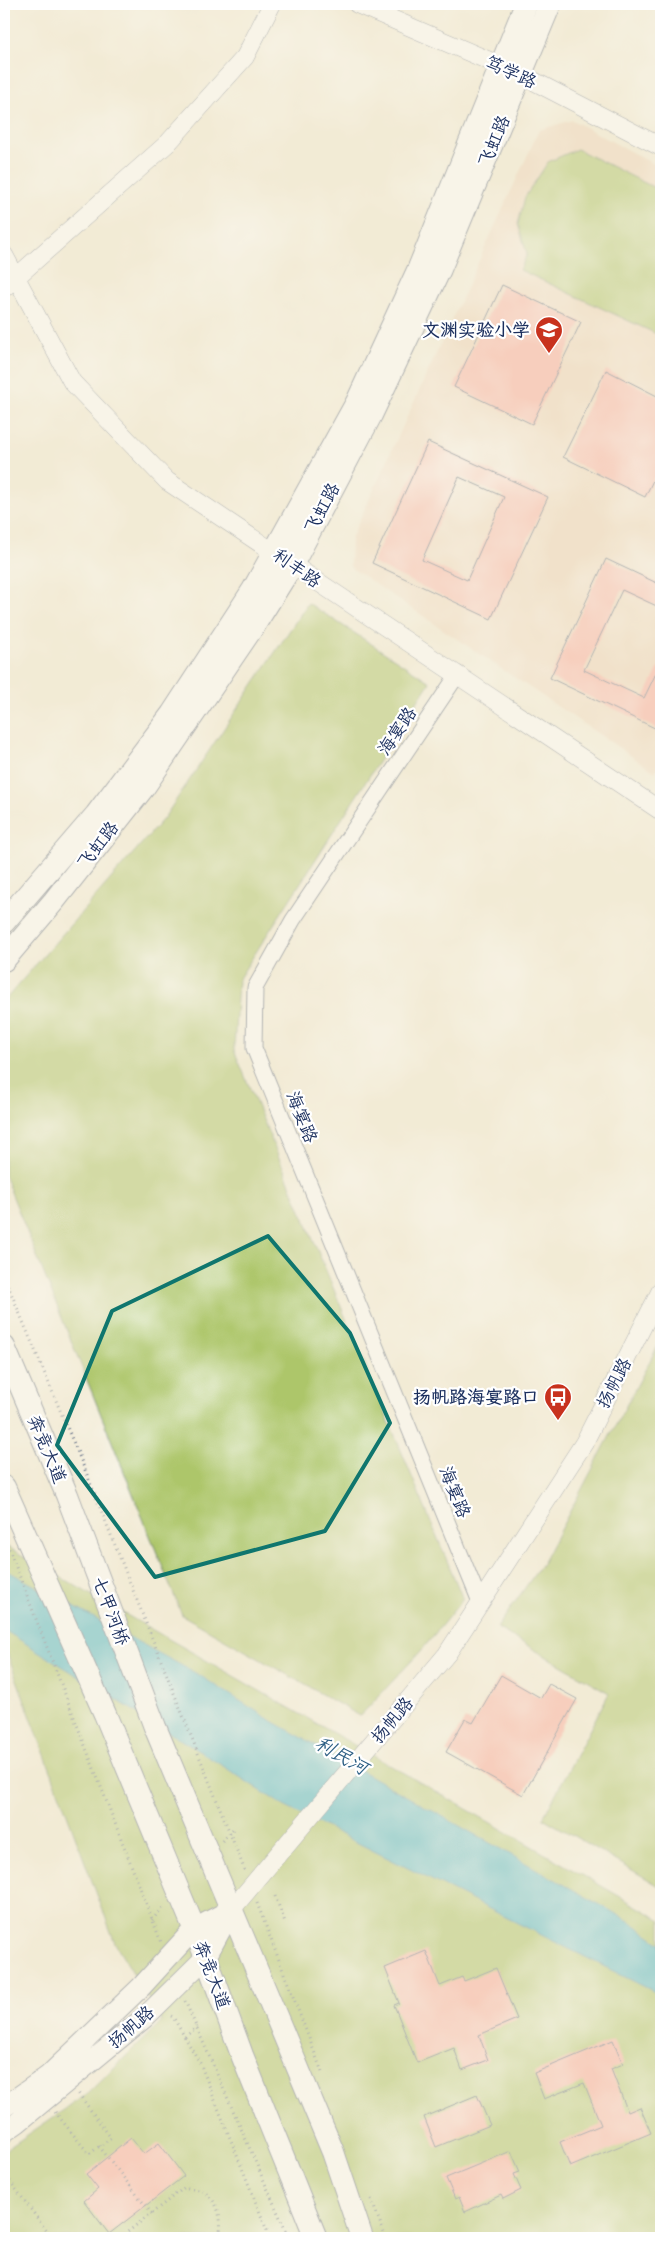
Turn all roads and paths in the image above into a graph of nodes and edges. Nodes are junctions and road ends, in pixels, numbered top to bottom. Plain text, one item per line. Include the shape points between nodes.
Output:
1 (272, 4) edge
2 (357, 4) edge
3 (526, 4) edge
4 (550, 4) edge
5 (500, 67) junction
6 (522, 75) junction
7 (661, 147) edge
8 (4, 255) edge
9 (10, 284) edge
10 (274, 552) junction
11 (292, 565) junction
12 (458, 674) junction
13 (661, 812) edge
14 (4, 922) edge
15 (4, 960) edge
16 (4, 1276) edge
17 (661, 1290) edge
18 (4, 1347) edge
19 (6, 1494) edge
20 (66, 1495) joint
21 (4, 1536) edge
22 (480, 1602) junction
23 (251, 1887) junction
24 (275, 1896) dead end
25 (232, 1909) junction
26 (285, 1922) dead end
27 (194, 1929) junction
28 (206, 1957) junction
29 (167, 1959) junction
30 (178, 1984) junction
31 (164, 2016) dead end
32 (196, 2027) junction
33 (185, 2037) junction
34 (323, 2075) dead end
35 (75, 2090) dead end
36 (4, 2107) edge
37 (52, 2108) dead end
38 (4, 2132) edge
39 (99, 2146) junction
40 (4, 2173) edge
41 (368, 2193) dead end
42 (152, 2214) junction
43 (52, 2238) edge
44 (120, 2238) edge
45 (219, 2238) edge
46 (270, 2238) edge
47 (289, 2238) edge
48 (316, 2238) edge
49 (362, 2238) edge
50 (386, 2238) edge

1 - 9 street via 245,57 168,143
2 - 5 street, 笃学路
3 - 5 main road, 飞虹路
4 - 6 main road, 飞虹路
5 - 6 street, 笃学路
5 - 10 main road, 飞虹路 via 420,268 357,402
6 - 7 street, 笃学路
6 - 11 main road, 飞虹路 via 440,269 371,415
8 - 9 street, 利丰路
9 - 10 street, 利丰路 via 72,382 167,480
10 - 11 street, 利丰路
10 - 14 main road, 飞虹路 via 172,714 96,815
11 - 12 street, 利丰路
11 - 15 main road, 飞虹路 via 144,787
12 - 13 street, 利丰路
12 - 22 street, 海宴路 via 293,920 255,988 254,1048
16 - 23 path
17 - 22 street, 扬帆路 via 584,1442
18 - 20 main road, 奔竞大道
19 - 27 main road, 奔竞大道 via 105,1714
20 - 25 main road, 七甲河桥 via 155,1727
21 - 29 path
22 - 23 street, 扬帆路 via 447,1654
23 - 25 street, 扬帆路
23 - 34 path
24 - 26 path
25 - 27 main road
25 - 28 main road, 扬帆路
25 - 49 main road via 333,2152
27 - 28 main road, 奔竞大道
27 - 29 main road
28 - 30 main road, 扬帆路
28 - 48 main road, 奔竞大道
29 - 36 main road via 48,2076
30 - 32 path
30 - 38 main road, 扬帆路 via 144,2018
31 - 33 path via 174,2017
32 - 33 path
32 - 47 path
33 - 46 path via 200,2063
35 - 39 path via 110,2138
37 - 39 path via 89,2154
39 - 42 path
40 - 43 path
41 - 50 path
42 - 44 path
42 - 45 path via 185,2187 202,2192 217,2207 222,2227

